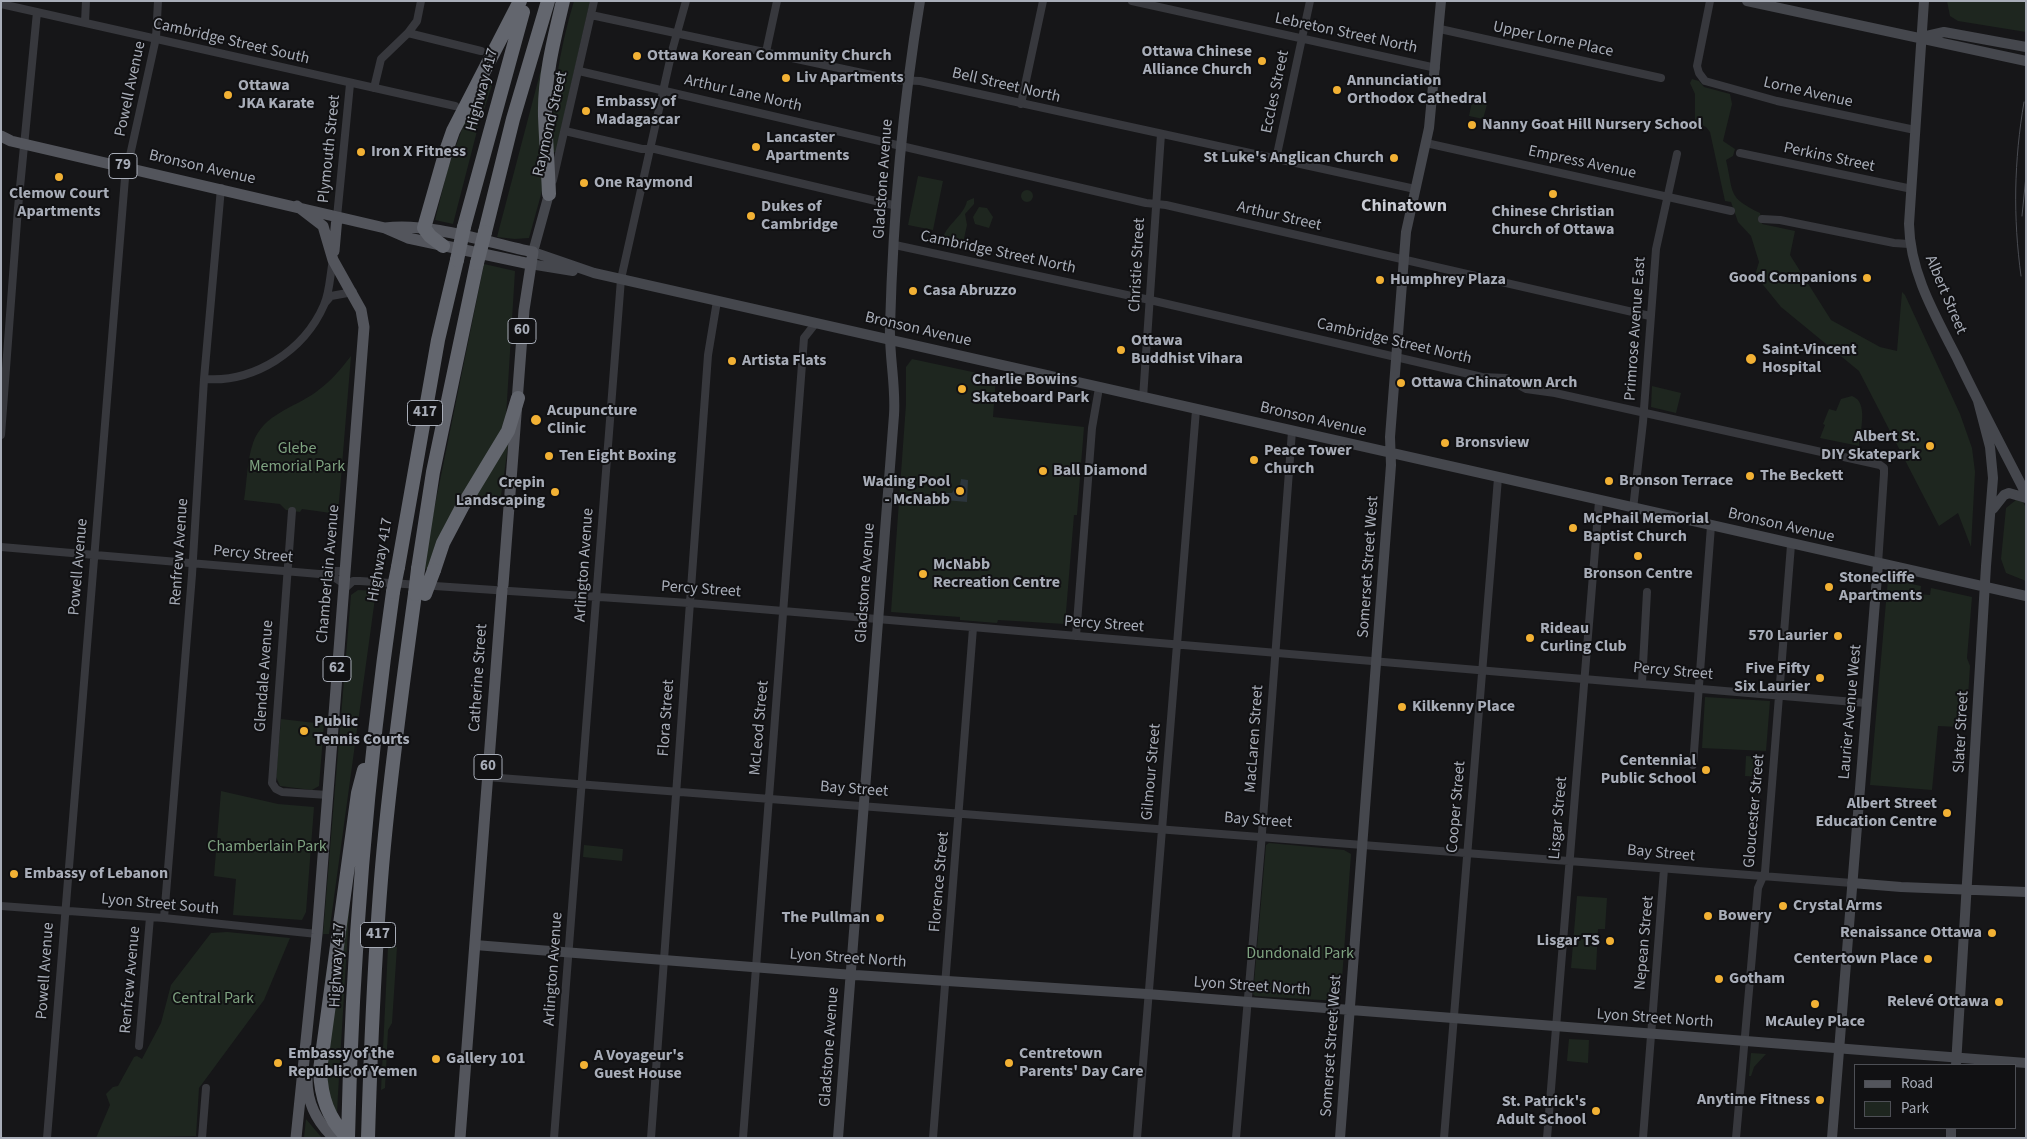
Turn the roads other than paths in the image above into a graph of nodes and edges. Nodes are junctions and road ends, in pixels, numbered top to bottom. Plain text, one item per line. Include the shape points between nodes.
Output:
1 (86, 1) edge
2 (158, 1) edge
3 (420, 1) edge
4 (520, 1) edge
5 (526, 1) edge
6 (548, 1) edge
7 (564, 1) edge
8 (594, 1) edge
9 (686, 1) edge
10 (777, 1) edge
11 (920, 1) edge
12 (1043, 1) edge
13 (1132, 1) edge
14 (1310, 1) edge
15 (1441, 1) edge
16 (1710, 1) edge
17 (1747, 1) edge
18 (1924, 1) edge
19 (1, 4) edge
20 (37, 12) junction
21 (591, 15) junction
22 (84, 22) junction
23 (1440, 29) junction
24 (408, 33) junction
25 (678, 33) junction
26 (1921, 37) junction
27 (156, 38) junction
28 (1301, 39) junction
29 (2026, 47) edge
30 (481, 51) dead end
31 (766, 52) junction
32 (2026, 61) edge
33 (1436, 68) junction
34 (579, 71) junction
35 (1661, 78) dead end
36 (907, 81) junction
37 (350, 84) junction
38 (374, 88) junction
39 (663, 90) junction
40 (1021, 104) junction
41 (455, 106) dead end
42 (1915, 130) junction
43 (565, 131) junction
44 (1162, 134) junction
45 (5, 140) edge
46 (1426, 143) junction
47 (26, 144) junction
48 (902, 146) junction
49 (649, 150) junction
50 (1677, 154) dead end
51 (1740, 154) dead end
52 (1276, 159) junction
53 (128, 168) junction
54 (220, 188) junction
55 (1415, 189) junction
56 (1912, 189) junction
57 (549, 194) junction
58 (1667, 196) junction
59 (1155, 205) junction
60 (297, 206) junction
61 (897, 206) junction
62 (1731, 211) dead end
63 (337, 217) junction
64 (1762, 219) dead end
65 (385, 228) junction
66 (424, 228) junction
67 (1909, 244) junction
68 (895, 245) junction
69 (443, 246) junction
70 (533, 252) junction
71 (333, 260) junction
72 (1403, 260) junction
73 (530, 264) junction
74 (594, 273) junction
75 (621, 279) junction
76 (353, 292) junction
77 (1150, 300) junction
78 (717, 301) junction
79 (325, 303) junction
80 (1650, 316) junction
81 (815, 324) junction
82 (890, 340) junction
83 (1396, 357) junction
84 (204, 379) junction
85 (1099, 388) junction
86 (518, 398) junction
87 (1143, 398) junction
88 (1978, 401) junction
89 (1196, 410) junction
90 (1644, 412) junction
91 (1292, 431) junction
92 (1, 435) edge
93 (1391, 454) junction
94 (1884, 468) joint
95 (1498, 478) junction
96 (2026, 496) edge
97 (1599, 501) junction
98 (1633, 508) junction
99 (1992, 510) junction
100 (292, 511) dead end
101 (1711, 526) junction
102 (1791, 544) junction
103 (1, 547) edge
104 (93, 556) junction
105 (193, 564) junction
106 (1878, 564) junction
107 (345, 571) junction
108 (287, 572) junction
109 (322, 574) junction
110 (343, 586) junction
111 (502, 587) junction
112 (1985, 587) junction
113 (1647, 592) dead end
114 (420, 594) junction
115 (2026, 596) edge
116 (596, 597) junction
117 (689, 603) junction
118 (784, 611) junction
119 (878, 619) junction
120 (973, 628) junction
121 (1076, 636) junction
122 (1176, 644) junction
123 (1276, 652) junction
124 (1378, 661) junction
125 (1481, 670) junction
126 (1585, 678) junction
127 (1642, 683) junction
128 (1698, 688) junction
129 (1779, 695) junction
130 (1866, 703) junction
131 (375, 731) junction
132 (1694, 765) dead end
133 (487, 777) junction
134 (582, 785) junction
135 (675, 792) junction
136 (328, 795) junction
137 (768, 798) junction
138 (863, 807) junction
139 (959, 813) junction
140 (1161, 829) junction
141 (1262, 836) junction
142 (1362, 844) junction
143 (1467, 853) junction
144 (1570, 861) junction
145 (1664, 869) junction
146 (1763, 877) junction
147 (1852, 883) junction
148 (1967, 890) junction
149 (2026, 892) edge
150 (1, 906) edge
151 (64, 911) junction
152 (150, 917) junction
153 (164, 918) junction
154 (317, 934) junction
155 (475, 945) junction
156 (569, 953) junction
157 (662, 960) junction
158 (754, 967) junction
159 (851, 974) junction
160 (945, 981) junction
161 (1147, 994) junction
162 (1247, 1002) junction
163 (1350, 1010) junction
164 (1454, 1018) junction
165 (1556, 1027) junction
166 (1651, 1034) junction
167 (1744, 1041) junction
168 (306, 1044) junction
169 (139, 1046) dead end
170 (1839, 1049) junction
171 (1956, 1062) edge
172 (2026, 1064) edge
173 (206, 1088) dead end
174 (348, 1134) edge
175 (47, 1138) edge
176 (202, 1138) edge
177 (296, 1138) edge
178 (334, 1138) edge
179 (368, 1138) edge
180 (460, 1138) edge
181 (554, 1138) edge
182 (651, 1138) edge
183 (743, 1138) edge
184 (838, 1138) edge
185 (934, 1138) edge
186 (1137, 1138) edge
187 (1236, 1138) edge
188 (1340, 1138) edge
189 (1444, 1138) edge
190 (1548, 1138) edge
191 (1642, 1138) edge
192 (1736, 1138) edge
193 (1832, 1138) edge

1 - 22 street
2 - 27 street, Powell Avenue
3 - 24 street via 417,21
4 - 66 highway via 454,131
5 - 131 highway, Highway 417 / 417, bridge via 464,227 438,340 393,592
6 - 114 highway, 417, bridge via 513,119 477,263 433,472 418,569
7 - 57 highway via 551,47 547,88 545,115
8 - 21 street, Raymond Street
9 - 25 street, Arlington Avenue
10 - 31 street
11 - 36 main road, Gladstone Avenue
12 - 40 street
13 - 28 street, Lebreton Street North
14 - 28 street, Eccles Street
15 - 23 main road, Somerset Street West
16 - 42 street, Lorne Avenue via 1698,62 1699,73 1709,82 1777,102
17 - 26 main road
18 - 26 main road, Albert Street
19 - 20 street, Cambridge Street South
20 - 22 street, Cambridge Street South
20 - 47 street
21 - 25 street, Bell Street North
21 - 34 street, Raymond Street
22 - 27 street, Cambridge Street South
23 - 33 main road, Somerset Street West
23 - 35 street, Upper Lorne Place
24 - 30 street
24 - 38 street via 381,59
25 - 31 street, Bell Street North
25 - 39 street, Arlington Avenue
26 - 29 main road via 1944,32
26 - 32 main road via 1943,45
26 - 42 main road, Albert Street
27 - 37 street, Cambridge Street South
27 - 53 street, Powell Avenue
28 - 33 street, Lebreton Street North
28 - 52 street, Eccles Street
31 - 36 street, Bell Street North
33 - 46 main road, Somerset Street West
34 - 39 street, Arthur Lane North
34 - 43 street, Raymond Street
36 - 40 street, Bell Street North via 920,81
36 - 48 main road, Gladstone Avenue
37 - 38 street, Cambridge Street South
37 - 63 street, Plymouth Street
38 - 41 street, Cambridge Street South
39 - 48 street, Arthur Lane North
39 - 49 street, Arlington Avenue
40 - 44 street, Bell Street North
42 - 56 main road, Albert Street
43 - 49 street
43 - 57 street, Raymond Street
44 - 52 street, Bell Street North
44 - 59 street, Christie Street
45 - 47 main road, Bronson Avenue / 79
46 - 55 main road, Somerset Street West
46 - 58 street, Empress Avenue
47 - 53 main road, Bronson Avenue / 79
47 - 92 street
48 - 59 street, Arthur Street
48 - 61 main road, Gladstone Avenue
49 - 61 street
49 - 75 street, Arlington Avenue
50 - 58 street, Primrose Avenue East
51 - 56 street, Perkins Street
52 - 55 street, Bell Street North
53 - 54 main road, Bronson Avenue / 79
53 - 104 street, Powell Avenue
54 - 60 main road, Bronson Avenue / 79
54 - 84 street, Renfrew Avenue
55 - 72 main road, Somerset Street West
56 - 67 main road, Albert Street
57 - 70 main road, Raymond Street
58 - 62 street, Empress Avenue
58 - 80 street, Primrose Avenue East via 1656,249
59 - 72 street, Arthur Street
59 - 77 street, Christie Street
60 - 63 main road, Bronson Avenue / 79
60 - 71 main road, Chamberlain Avenue via 323,226
61 - 68 main road, Gladstone Avenue
63 - 65 main road, Bronson Avenue / 79
63 - 71 main road
64 - 67 street via 1894,244
65 - 66 main road, Bronson Avenue / 79
65 - 69 main road, Bronson Avenue / 79 via 408,238
66 - 69 highway
66 - 70 main road, Bronson Avenue / 79
67 - 88 main road, Albert Street via 1927,297
68 - 77 street, Cambridge Street North
68 - 82 main road, Gladstone Avenue
69 - 73 main road, Bronson Avenue / 79
70 - 73 main road, Catherine Street / 60
70 - 74 main road, Bronson Avenue / 79
71 - 76 main road, Chamberlain Avenue / 62
71 - 79 street
72 - 80 street, Arthur Street
72 - 83 main road, Somerset Street West
73 - 74 main road, Bronson Avenue / 79
73 - 86 main road, Catherine Street / 60
74 - 75 main road, Bronson Avenue / 79
75 - 78 main road, Bronson Avenue / 79
75 - 116 street, Arlington Avenue
76 - 79 street via 331,296
76 - 107 main road, Chamberlain Avenue / 62 via 363,318 364,351
77 - 83 street, Cambridge Street North
77 - 87 street, Christie Street
78 - 81 main road, Bronson Avenue / 79
78 - 117 street, Flora Street via 708,355
79 - 84 street via 308,333 284,355 234,378
80 - 90 street, Primrose Avenue East
81 - 82 main road, Bronson Avenue / 79
81 - 118 street, McLeod Street via 804,338
82 - 85 main road, Bronson Avenue / 79
82 - 119 main road, Gladstone Avenue via 894,408
83 - 90 street, Cambridge Street North via 1482,377 1506,378 1526,389
83 - 93 main road, Somerset Street West
84 - 105 street, Renfrew Avenue
85 - 87 main road, Bronson Avenue / 79
85 - 121 street via 1092,428
86 - 111 main road, Catherine Street / 60
86 - 114 highway, bridge via 508,431 462,507
87 - 89 main road, Bronson Avenue / 79
88 - 96 main road, Albert Street
88 - 99 main road, Slater Street via 1992,464
89 - 91 main road, Bronson Avenue / 79
89 - 122 street, Gilmour Street
90 - 94 street, Cambridge Street North
90 - 98 street, Primrose Avenue East
91 - 93 main road, Bronson Avenue / 79
91 - 123 street, MacLaren Street
93 - 95 main road, Bronson Avenue / 79
93 - 124 main road, Somerset Street West
94 - 106 street, Laurier Avenue West
95 - 97 main road, Bronson Avenue / 79
95 - 125 street, Cooper Street
96 - 99 main road via 2004,495
97 - 98 main road, Bronson Avenue / 79
97 - 126 street, Lisgar Street
98 - 101 main road, Bronson Avenue / 79
99 - 112 main road, Slater Street
100 - 108 street, Glendale Avenue
101 - 102 main road, Bronson Avenue / 79
101 - 128 street
102 - 106 main road, Bronson Avenue / 79
102 - 129 street, Gloucester Street
103 - 104 street, Percy Street
104 - 105 street, Percy Street
104 - 151 street, Powell Avenue
105 - 108 street, Percy Street
105 - 153 street, Renfrew Avenue
106 - 112 main road, Bronson Avenue / 79
106 - 130 main road, Laurier Avenue West
107 - 109 street, Percy Street
107 - 110 main road, Chamberlain Avenue / 62
108 - 109 street, Percy Street
108 - 136 street, Glendale Avenue via 272,783 282,792
109 - 110 street, Percy Street via 331,575
110 - 111 street, Percy Street via 360,580
110 - 136 main road, Chamberlain Avenue / 62
111 - 116 street, Percy Street
111 - 133 main road, Catherine Street / 60
112 - 115 main road, Bronson Avenue / 79
112 - 148 main road, Slater Street
113 - 127 street
114 - 179 highway, 417 via 406,657 385,837
116 - 117 street, Percy Street
116 - 134 street, Arlington Avenue
117 - 118 street, Percy Street
117 - 135 street, Flora Street
118 - 119 street, Percy Street
118 - 137 street, McLeod Street
119 - 120 street, Percy Street
119 - 138 main road, Gladstone Avenue
120 - 121 street, Percy Street
120 - 139 street, Florence Street
121 - 122 street, Percy Street
122 - 123 street, Percy Street
122 - 140 street, Gilmour Street
123 - 124 street, Percy Street
123 - 141 street, MacLaren Street
124 - 125 street, Percy Street
124 - 142 main road, Somerset Street West
125 - 126 street, Percy Street
125 - 143 street, Cooper Street
126 - 127 street, Percy Street
126 - 144 street, Lisgar Street
127 - 128 street, Percy Street
128 - 129 street, Percy Street
128 - 132 street
129 - 130 street, Percy Street
129 - 146 street, Gloucester Street
130 - 147 main road, Laurier Avenue West
131 - 174 highway, Highway 417 / 417 via 359,913
131 - 174 highway via 358,793 320,1070 327,1110
133 - 134 street, Bay Street
133 - 155 main road, Catherine Street / 60
134 - 135 street, Bay Street
134 - 156 street, Arlington Avenue
135 - 137 street, Bay Street
135 - 157 street, Flora Street
136 - 154 main road, Chamberlain Avenue / 62
137 - 138 street, Bay Street
137 - 158 street, McLeod Street
138 - 139 street, Bay Street
138 - 159 main road, Gladstone Avenue
139 - 140 street, Bay Street
139 - 160 street, Florence Street
140 - 141 street, Bay Street
140 - 161 street, Gilmour Street
141 - 142 street, Bay Street
141 - 162 street, MacLaren Street
142 - 143 street, Bay Street
142 - 163 main road, Somerset Street West
143 - 144 street, Bay Street
143 - 164 street, Cooper Street
144 - 145 street, Bay Street
144 - 165 street, Lisgar Street
145 - 146 street, Bay Street
145 - 166 street, Nepean Street
146 - 147 street, Bay Street
146 - 167 street, Gloucester Street via 1758,888
147 - 148 main road, Bay Street
147 - 170 main road, Laurier Avenue West
148 - 149 main road, Bay Street
148 - 171 main road, Slater Street
150 - 151 street, Lyon Street South
151 - 152 street, Lyon Street South
151 - 175 street, Powell Avenue
152 - 153 street, Lyon Street South
152 - 169 street, Renfrew Avenue
153 - 154 street, Lyon Street South
154 - 168 main road, Chamberlain Avenue / 62
155 - 156 main road, Lyon Street North
155 - 180 main road, Catherine Street / 60
156 - 157 main road, Lyon Street North
156 - 181 street, Arlington Avenue
157 - 158 main road, Lyon Street North
157 - 182 street, Flora Street
158 - 159 main road, Lyon Street North
158 - 183 street, McLeod Street
159 - 160 main road, Lyon Street North
159 - 184 main road, Gladstone Avenue
160 - 161 main road, Lyon Street North
160 - 185 street, Florence Street
161 - 162 main road, Lyon Street North
161 - 186 street, Gilmour Street
162 - 163 main road, Lyon Street North
162 - 187 street, MacLaren Street
163 - 164 main road, Lyon Street North
163 - 188 main road, Somerset Street West
164 - 165 main road, Lyon Street North
164 - 189 street, Cooper Street
165 - 166 main road, Lyon Street North
165 - 190 street, Lisgar Street
166 - 167 main road, Lyon Street North
166 - 191 street, Nepean Street
167 - 170 main road, Lyon Street North
167 - 192 street, Gloucester Street
168 - 177 main road, Chamberlain Avenue / 62
168 - 178 main road via 308,1097 320,1122
170 - 171 main road, Lyon Street North
170 - 193 main road, Laurier Avenue West
171 - 172 main road, Lyon Street North
173 - 176 street

